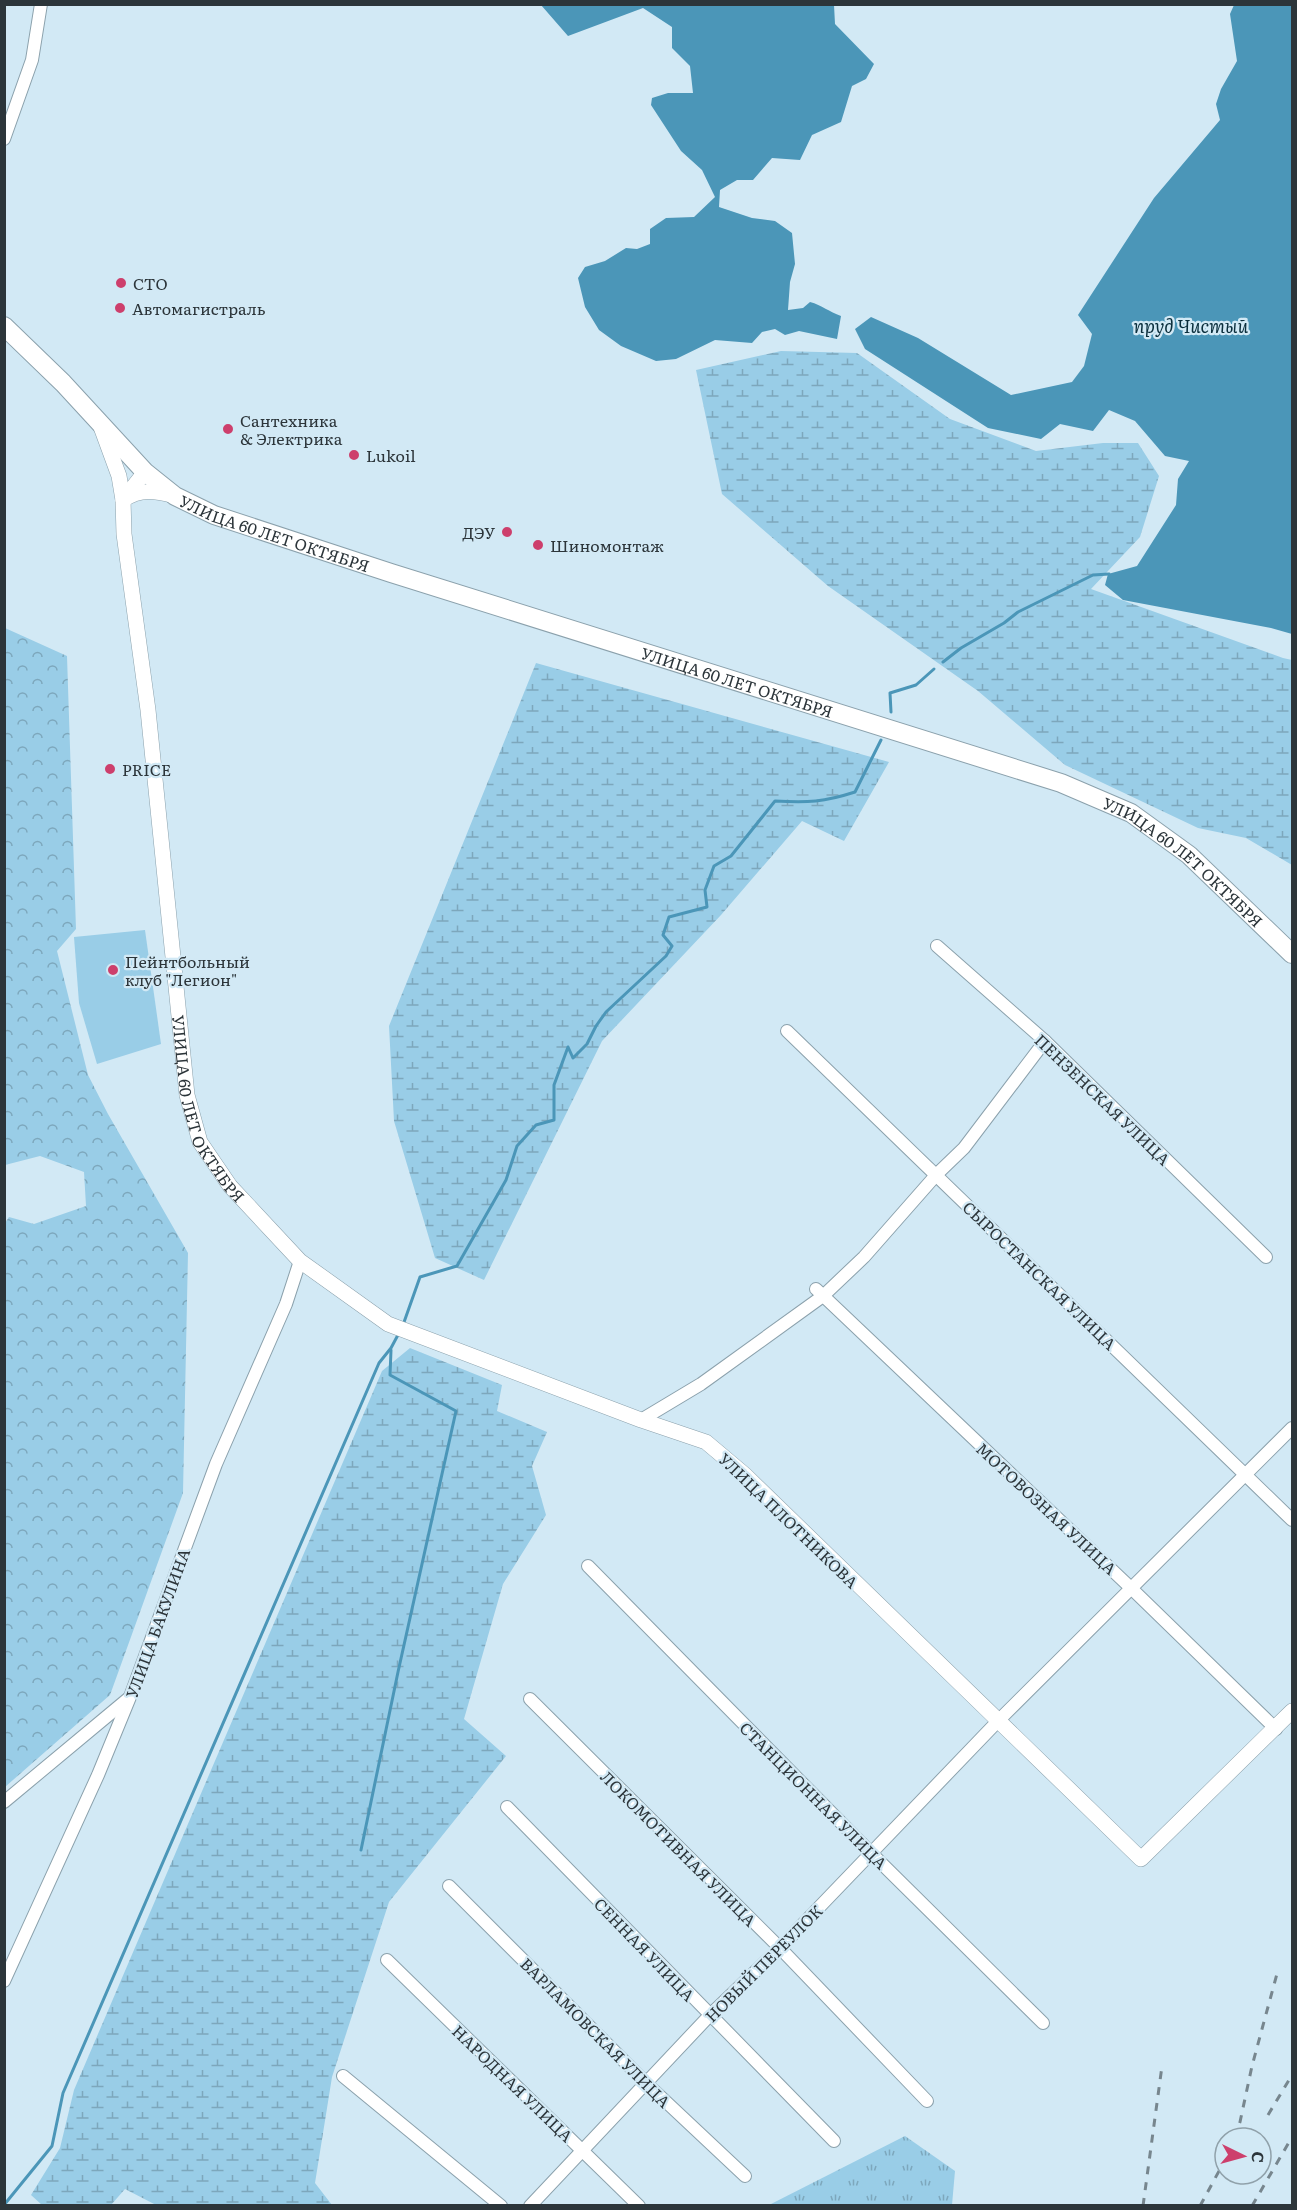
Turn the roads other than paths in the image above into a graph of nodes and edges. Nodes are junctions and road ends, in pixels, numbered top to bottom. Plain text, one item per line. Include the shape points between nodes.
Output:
1 (41, 4) edge
2 (4, 139) edge
3 (4, 326) edge
4 (98, 420) junction
5 (145, 472) junction
6 (175, 496) junction
7 (123, 500) junction
8 (937, 946) dead end
9 (1293, 954) edge
10 (787, 1031) dead end
11 (1045, 1041) junction
12 (937, 1174) junction
13 (1266, 1257) dead end
14 (300, 1261) junction
15 (820, 1292) junction
16 (641, 1420) junction
17 (1293, 1428) edge
18 (1246, 1476) junction
19 (1293, 1520) edge
20 (588, 1566) dead end
21 (1132, 1588) junction
22 (130, 1697) junction
23 (530, 1699) dead end
24 (1293, 1711) edge
25 (997, 1722) junction
26 (1276, 1729) junction
27 (4, 1802) edge
28 (507, 1807) dead end
29 (871, 1853) junction
30 (449, 1886) dead end
31 (780, 1948) junction
32 (387, 1960) dead end
33 (4, 1981) edge
34 (710, 2015) junction
35 (1042, 2023) dead end
36 (343, 2076) dead end
37 (646, 2083) junction
38 (927, 2101) dead end
39 (834, 2141) dead end
40 (581, 2150) junction
41 (745, 2176) dead end
42 (501, 2205) edge
43 (530, 2205) edge
44 (639, 2205) edge

1 - 2 street via 32,60
3 - 4 main road, УЛИЦА 60 ЛЕТ ОКТЯБРЯ
4 - 5 main road, УЛИЦА 60 ЛЕТ ОКТЯБРЯ
4 - 7 street, УЛИЦА 60 ЛЕТ ОКТЯБРЯ via 119,476
5 - 6 main road, УЛИЦА 60 ЛЕТ ОКТЯБРЯ
5 - 7 street
6 - 7 street via 143,491
6 - 9 main road, УЛИЦА 60 ЛЕТ ОКТЯБРЯ via 214,515 391,573 1061,783 1131,813 1189,855
7 - 14 street, УЛИЦА 60 ЛЕТ ОКТЯБРЯ via 187,1095 200,1142 230,1186
8 - 11 street, ПЕНЗЕНСКАЯ УЛИЦА
10 - 12 street, СЫРОСТАНСКАЯ УЛИЦА
11 - 12 street via 964,1148
11 - 13 street, ПЕНЗЕНСКАЯ УЛИЦА
12 - 15 street via 864,1257
12 - 18 street, СЫРОСТАНСКАЯ УЛИЦА
14 - 16 street, УЛИЦА ПЛОТНИКОВА via 388,1324
14 - 22 street, УЛИЦА БАКУЛИНА via 286,1304 216,1464
15 - 16 street via 701,1384
15 - 21 street, МОТОВОЗНАЯ УЛИЦА
16 - 25 street, УЛИЦА ПЛОТНИКОВА via 706,1442 744,1474
17 - 18 street, НОВЫЙ ПЕРЕУЛОК
18 - 19 street, СЫРОСТАНСКАЯ УЛИЦА
18 - 21 street, НОВЫЙ ПЕРЕУЛОК
20 - 29 street, СТАНЦИОННАЯ УЛИЦА
21 - 25 street, НОВЫЙ ПЕРЕУЛОК
21 - 26 street, МОТОВОЗНАЯ УЛИЦА
22 - 27 street
22 - 33 street, УЛИЦА БАКУЛИНА
23 - 31 street, ЛОКОМОТИВНАЯ УЛИЦА
24 - 26 street
25 - 26 street, УЛИЦА ПЛОТНИКОВА via 1141,1859
25 - 29 street, НОВЫЙ ПЕРЕУЛОК
28 - 34 street, СЕННАЯ УЛИЦА
29 - 31 street, НОВЫЙ ПЕРЕУЛОК
29 - 35 street, СТАНЦИОННАЯ УЛИЦА
30 - 37 street, ВАРЛАМОВСКАЯ УЛИЦА
31 - 34 street, НОВЫЙ ПЕРЕУЛОК
31 - 38 street, ЛОКОМОТИВНАЯ УЛИЦА
32 - 40 street, НАРОДНАЯ УЛИЦА
34 - 37 street, НОВЫЙ ПЕРЕУЛОК
34 - 39 street, СЕННАЯ УЛИЦА
36 - 42 street
37 - 40 street, НОВЫЙ ПЕРЕУЛОК
37 - 41 street, ВАРЛАМОВСКАЯ УЛИЦА
40 - 43 street, НОВЫЙ ПЕРЕУЛОК
40 - 44 street, НАРОДНАЯ УЛИЦА

